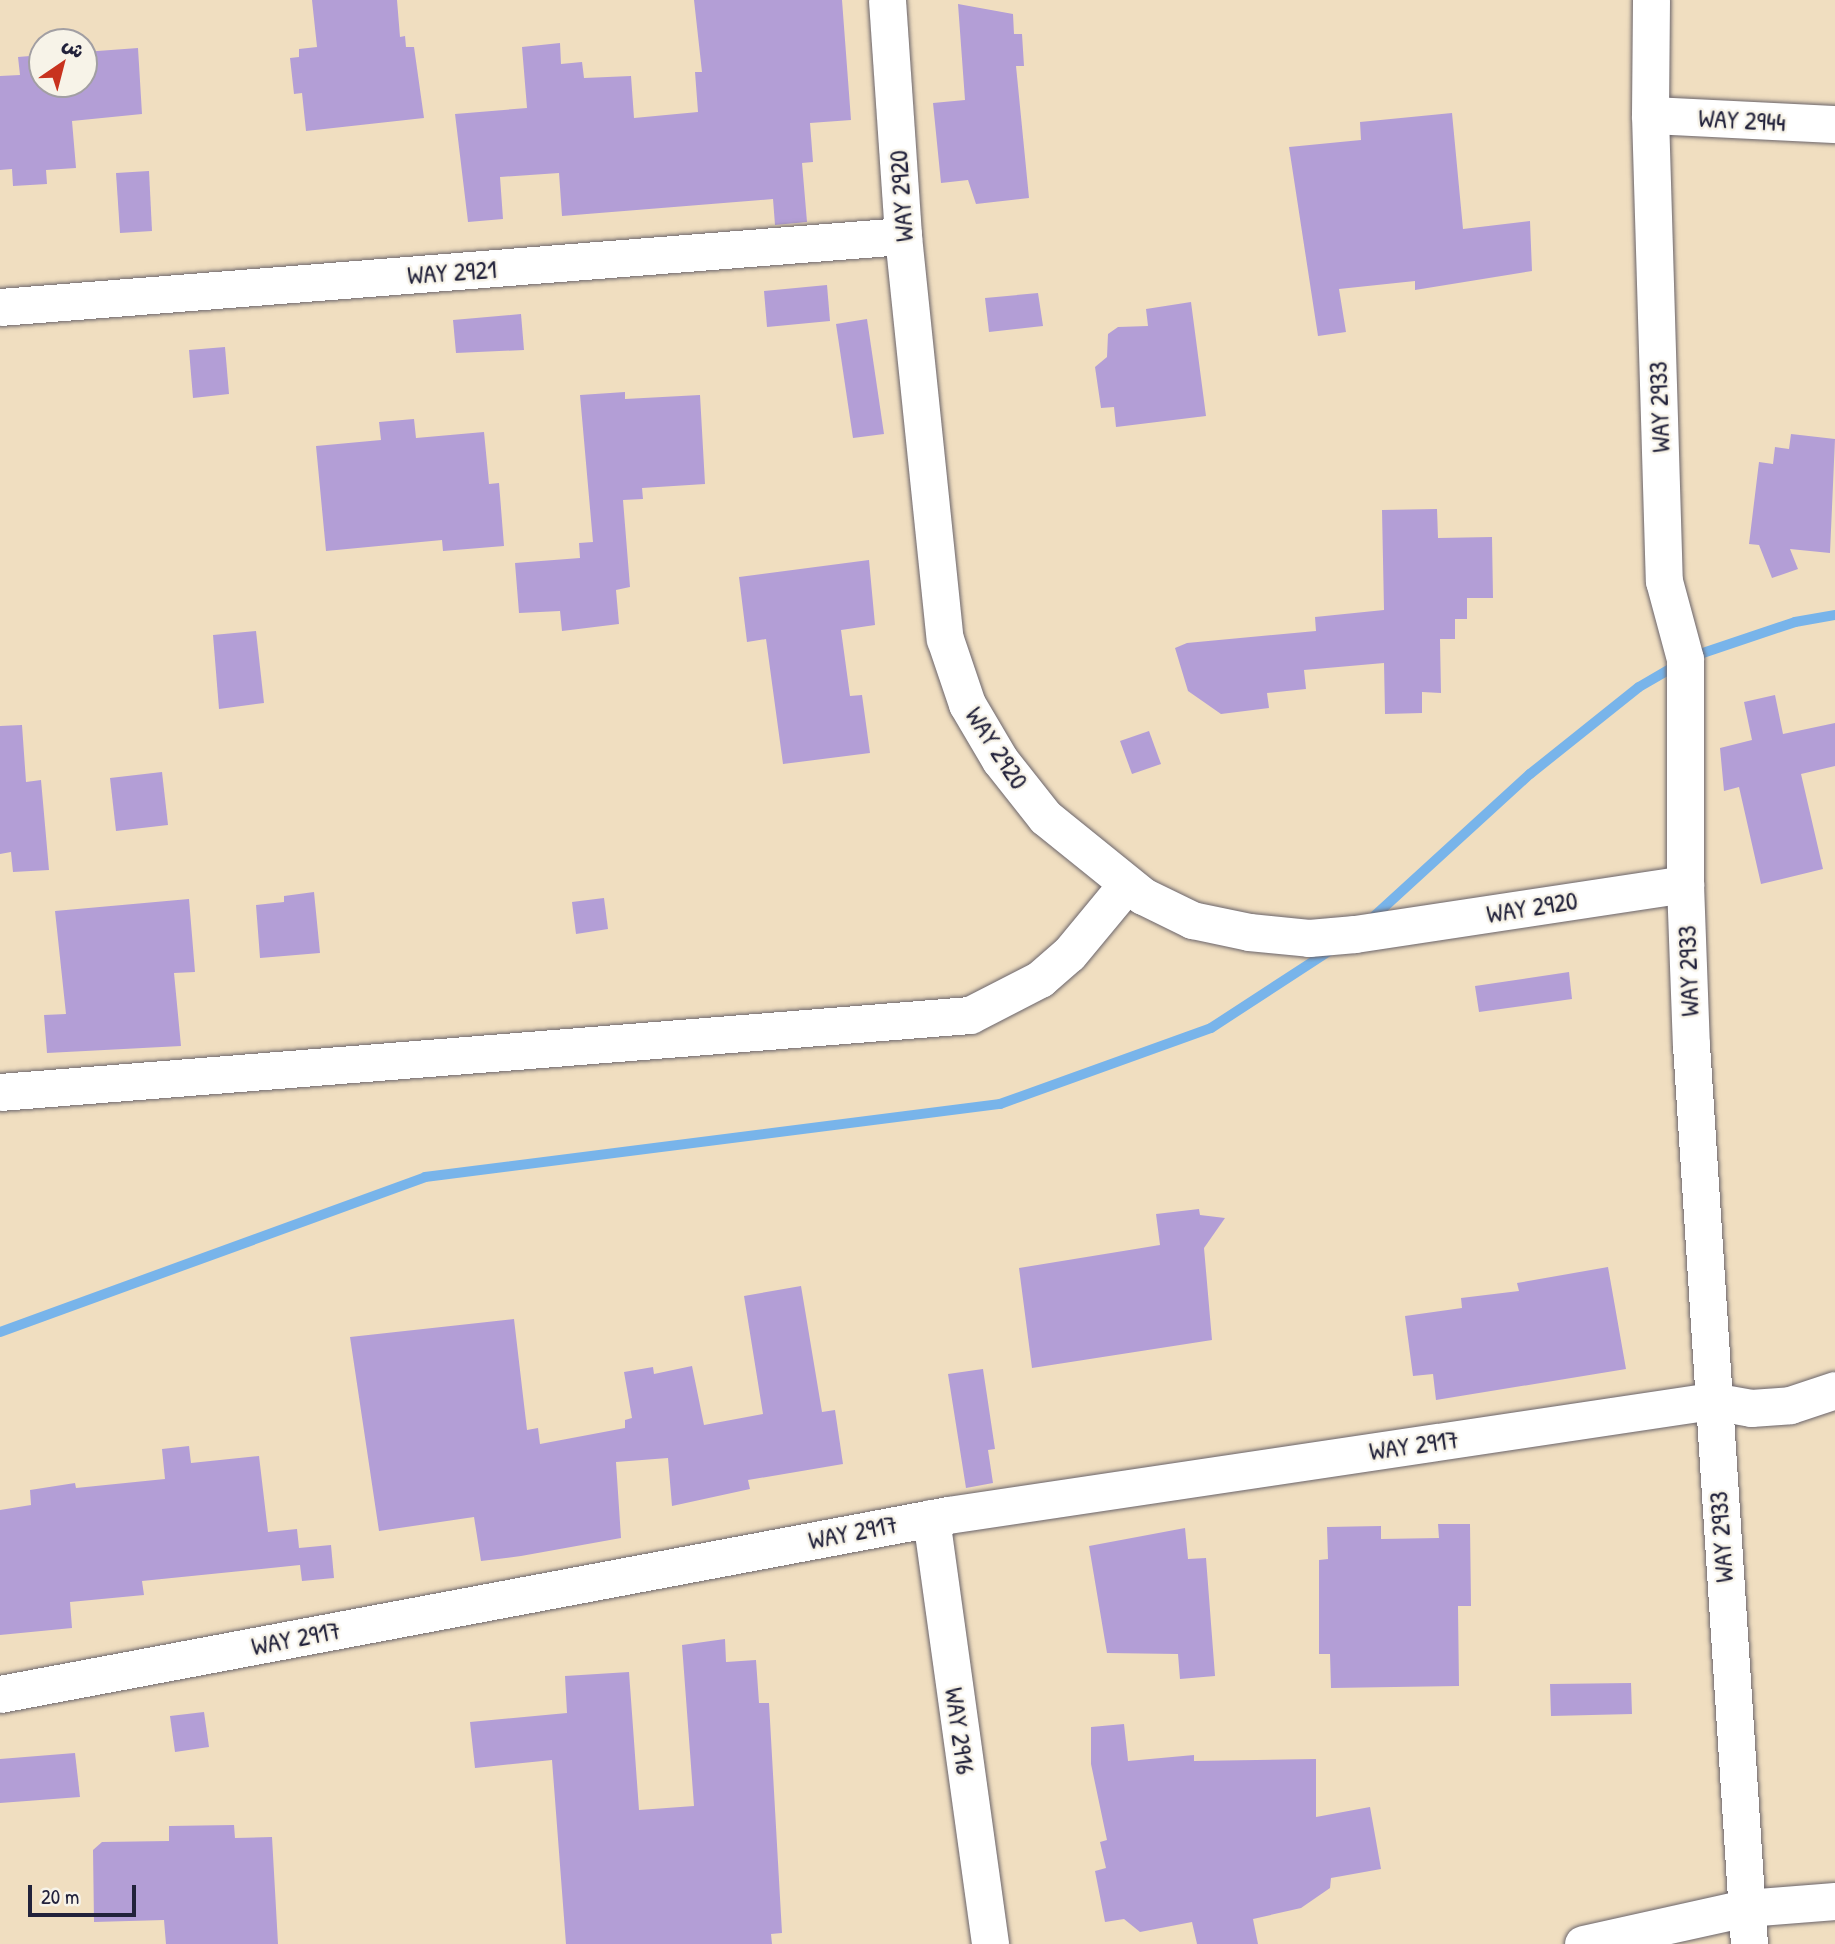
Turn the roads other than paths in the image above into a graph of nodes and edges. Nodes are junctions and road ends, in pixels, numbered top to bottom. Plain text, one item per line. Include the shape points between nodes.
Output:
1 (887, 0) edge
2 (1651, 0) edge
3 (1650, 115) junction
4 (1835, 124) edge
5 (903, 236) junction
6 (0, 307) edge
7 (1128, 884) junction
8 (1685, 884) junction
9 (0, 1092) edge
10 (1835, 1390) edge
11 (1712, 1401) junction
12 (930, 1518) junction
13 (0, 1694) edge
14 (1835, 1901) edge
15 (1746, 1908) junction
16 (990, 1944) edge
17 (1583, 1944) edge
18 (1749, 1944) edge

1 - 5 street, WAY 2920
2 - 3 street, WAY 2933
3 - 4 street, WAY 2944
3 - 8 street, WAY 2933 via 1664,581 1685,659
5 - 6 street, WAY 2921
5 - 7 street, WAY 2920 via 936,579 946,639 967,704 1000,760 1045,817
7 - 8 street, WAY 2920 via 1192,920 1309,938
7 - 9 street via 1069,954 1040,979 970,1015
8 - 11 street, WAY 2933
10 - 11 street, WAY 2917 via 1790,1405 1751,1408
11 - 12 street, WAY 2917
11 - 15 street, WAY 2933
12 - 13 street, WAY 2917
12 - 16 street, WAY 2916
14 - 15 street
15 - 17 street
15 - 18 street, WAY 2933

